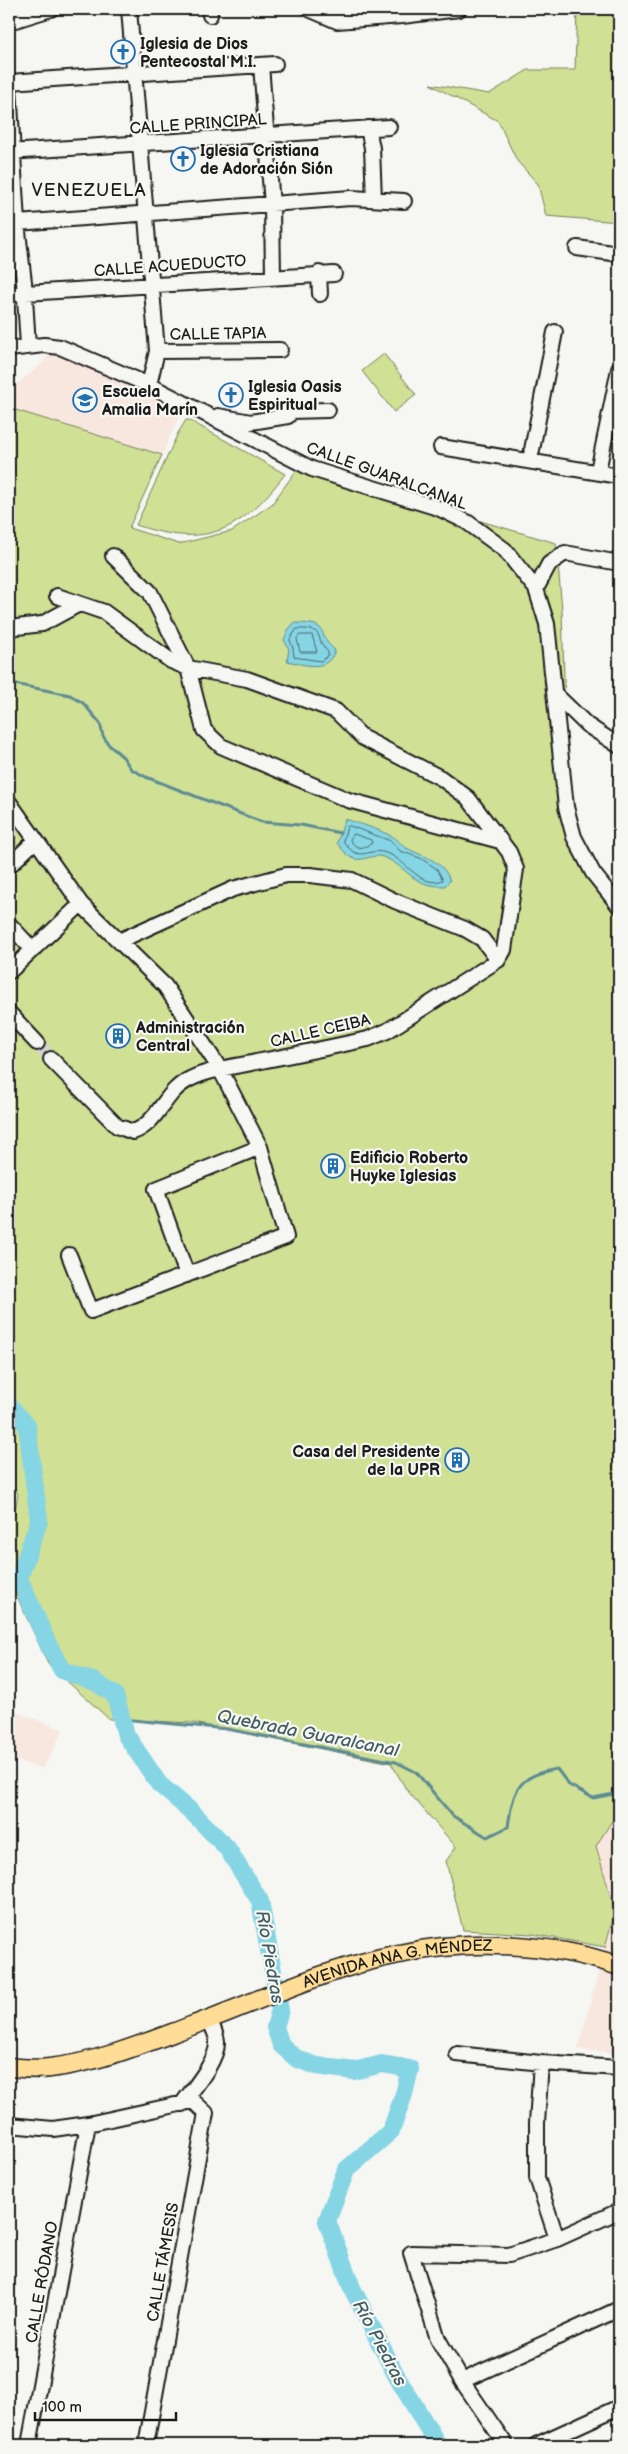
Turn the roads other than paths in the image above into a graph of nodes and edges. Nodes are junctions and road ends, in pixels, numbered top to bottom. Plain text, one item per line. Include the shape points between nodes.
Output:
1 (51, 9) edge
2 (129, 9) edge
3 (310, 9) edge
4 (459, 9) edge
5 (401, 13) edge
6 (9, 22) edge
7 (136, 72) junction
8 (9, 82) edge
9 (9, 86) edge
10 (389, 127) dead end
11 (368, 128) junction
12 (267, 136) junction
13 (142, 144) junction
14 (11, 152) edge
15 (374, 199) junction
16 (404, 201) dead end
17 (272, 205) junction
18 (146, 212) junction
19 (13, 222) edge
20 (577, 248) dead end
21 (619, 254) edge
22 (319, 273) junction
23 (334, 274) dead end
24 (273, 276) junction
25 (152, 284) junction
26 (24, 292) junction
27 (9, 294) edge
28 (320, 294) dead end
29 (555, 332) dead end
30 (28, 346) junction
31 (9, 348) edge
32 (280, 350) dead end
33 (157, 352) junction
34 (619, 369) edge
35 (150, 386) junction
36 (328, 410) dead end
37 (205, 414) junction
38 (441, 446) dead end
39 (530, 460) junction
40 (598, 472) junction
41 (619, 476) edge
42 (113, 556) dead end
43 (619, 563) edge
44 (536, 589) junction
45 (57, 596) dead end
46 (79, 604) junction
47 (9, 628) edge
48 (188, 668) junction
49 (555, 694) junction
50 (619, 746) edge
51 (9, 802) edge
52 (36, 840) junction
53 (500, 841) junction
54 (9, 866) edge
55 (81, 904) junction
56 (619, 906) edge
57 (9, 924) edge
58 (119, 941) junction
59 (33, 950) junction
60 (498, 960) junction
61 (9, 972) edge
62 (9, 1013) edge
63 (37, 1043) tunnel mouth
64 (51, 1059) tunnel mouth
65 (220, 1069) junction
66 (260, 1148) junction
67 (69, 1256) dead end
68 (187, 1275) junction
69 (619, 1966) edge
70 (209, 2020) junction
71 (457, 2054) dead end
72 (540, 2063) junction
73 (9, 2067) edge
74 (619, 2068) edge
75 (182, 2104) junction
76 (88, 2124) junction
77 (9, 2125) edge
78 (619, 2211) edge
79 (557, 2239) junction
80 (619, 2309) edge
81 (462, 2381) junction
82 (619, 2407) edge
83 (29, 2445) edge
84 (146, 2445) edge
85 (506, 2445) edge
86 (536, 2445) edge

1 - 6 street
2 - 7 street
3 - 5 street via 337,21
4 - 5 street
7 - 8 street
7 - 12 street via 268,64
7 - 13 street
9 - 14 street
10 - 11 street, CALLE PRINCIPAL
11 - 12 street, CALLE PRINCIPAL
11 - 15 street
12 - 13 street, CALLE PRINCIPAL
12 - 17 street
13 - 14 street, CALLE PRINCIPAL
13 - 18 street
14 - 19 street
15 - 16 street
15 - 17 street
17 - 18 street
17 - 24 street
18 - 19 street
18 - 25 street
19 - 26 street
20 - 21 street
22 - 23 street, CALLE ACUEDUCTO
22 - 24 street, CALLE ACUEDUCTO
22 - 28 street
24 - 25 street, CALLE ACUEDUCTO
25 - 26 street, CALLE ACUEDUCTO
25 - 33 street
26 - 27 street, CALLE ACUEDUCTO
26 - 30 street
29 - 39 street
30 - 31 street, CALLE GUARALCANAL
30 - 35 street, CALLE GUARALCANAL via 60,347
32 - 33 street, CALLE TAPIA
33 - 35 street
34 - 40 street
35 - 37 street, CALLE GUARALCANAL
36 - 37 street via 290,412 288,416 250,422
37 - 44 street, CALLE GUARALCANAL via 312,469 438,508 467,522 505,550
38 - 39 street
39 - 40 street
40 - 41 street
42 - 48 street via 150,592
43 - 44 street via 565,553 549,564
44 - 49 street, CALLE GUARALCANAL via 547,624
45 - 46 street
46 - 47 street via 42,624
46 - 48 street via 104,612 170,662
48 - 53 street via 247,679 336,712 363,738 441,778 468,798
48 - 53 street via 204,730 221,746 348,800
49 - 50 street via 587,724
49 - 56 street, CALLE GUARALCANAL via 566,807 574,837 593,873
51 - 52 street
52 - 54 street
52 - 55 street
53 - 60 street via 516,869 504,950
55 - 58 street
55 - 59 street
57 - 59 street
58 - 60 street via 233,889 286,874 310,875 352,880 465,929 482,939
58 - 65 street via 165,986
59 - 61 street
60 - 65 street, CALLE CEIBA via 387,1031 368,1039
62 - 63 street
64 - 65 street, CALLE CEIBA via 118,1126 132,1132 152,1120 160,1106 185,1081
65 - 66 street
66 - 68 street via 286,1236
66 - 68 street via 156,1189
67 - 68 street via 91,1312
69 - 70 main road, AVENIDA ANA G. MÉNDEZ via 596,1958 520,1946 457,1946 398,1954 316,1979
70 - 73 main road, AVENIDA ANA G. MÉNDEZ via 105,2058 49,2068
70 - 75 street via 218,2040 216,2050
71 - 72 street
72 - 74 street
72 - 79 street via 537,2178
75 - 76 street
75 - 84 street, CALLE TÁMESIS via 193,2102 206,2113
76 - 77 street via 53,2129
76 - 83 street, CALLE RÓDANO
78 - 79 street
79 - 81 street via 509,2256 411,2253 438,2339
80 - 81 street
81 - 85 street
82 - 86 street

